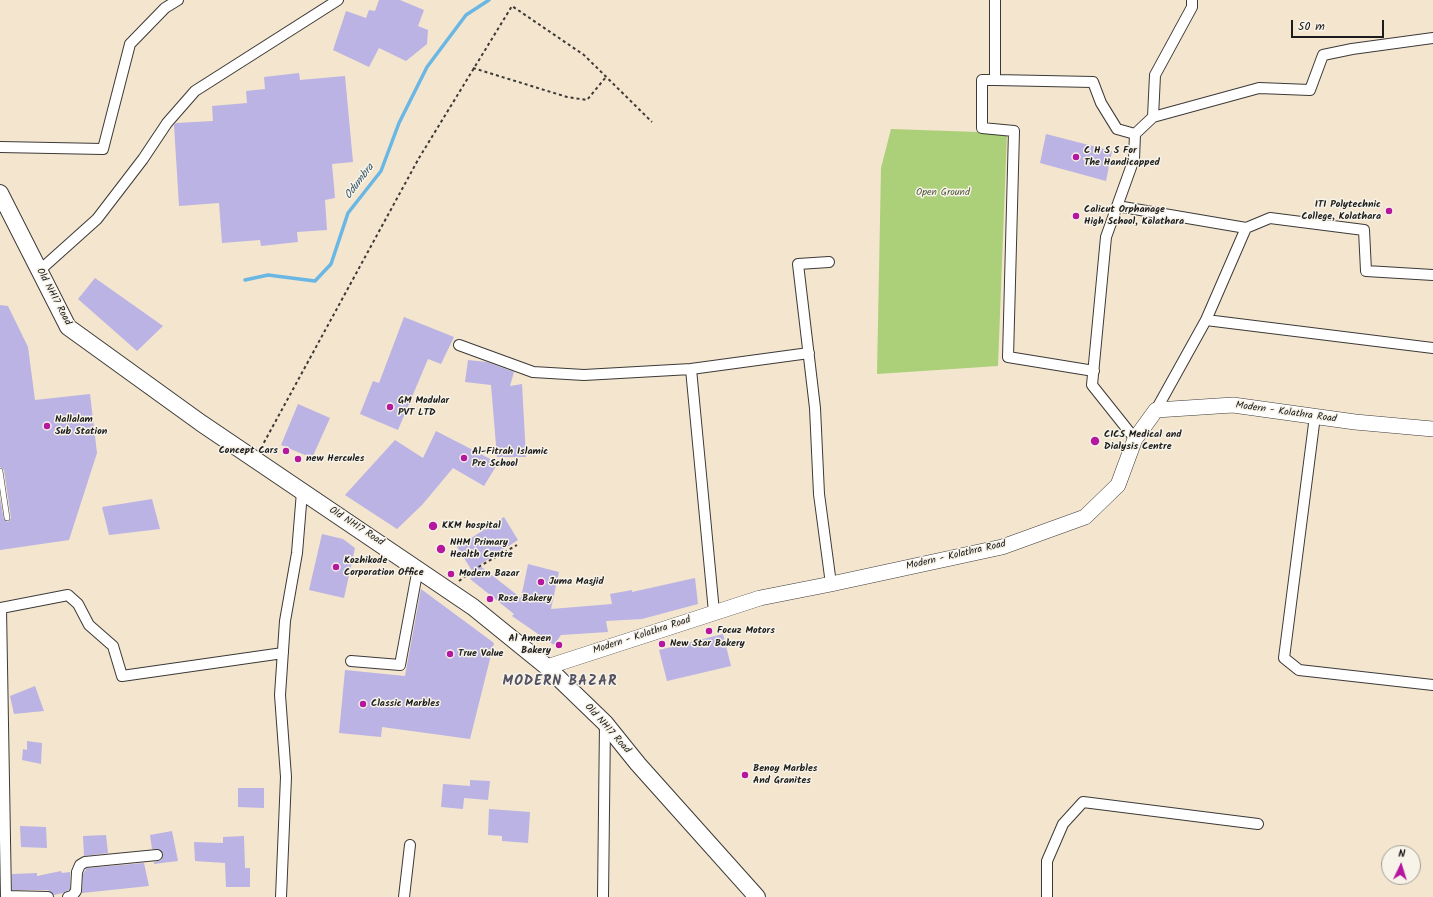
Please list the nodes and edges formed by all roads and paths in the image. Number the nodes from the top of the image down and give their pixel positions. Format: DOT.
graph roads {
  1 [pos="178,0"];
  2 [pos="338,0"];
  3 [pos="995,0"];
  4 [pos="1192,0"];
  5 [pos="1433,38"];
  6 [pos="473,68"];
  7 [pos="606,78"];
  8 [pos="995,80"];
  9 [pos="1153,117"];
  10 [pos="652,122"];
  11 [pos="1135,134"];
  12 [pos="0,147"];
  13 [pos="0,193"];
  14 [pos="1117,206"];
  15 [pos="1246,228"];
  16 [pos="830,262"];
  17 [pos="39,271"];
  18 [pos="1433,275"];
  19 [pos="1206,320"];
  20 [pos="459,345"];
  21 [pos="1433,348"];
  22 [pos="809,354"];
  23 [pos="691,369"];
  24 [pos="1094,371"];
  25 [pos="1156,410"];
  26 [pos="1315,416"];
  27 [pos="1433,429"];
  28 [pos="1135,439"];
  29 [pos="255,460"];
  30 [pos="0,471"];
  31 [pos="302,492"];
  32 [pos="7,518"];
  33 [pos="517,545"];
  34 [pos="418,568"];
  35 [pos="831,584"];
  36 [pos="448,589"];
  37 [pos="714,612"];
  38 [pos="283,653"];
  39 [pos="351,661"];
  40 [pos="547,667"];
  41 [pos="1433,685"];
  42 [pos="604,723"];
  43 [pos="1258,824"];
  44 [pos="410,845"];
  45 [pos="157,856"];
  46 [pos="6,896"];
  47 [pos="48,897"];
  48 [pos="68,897"];
  49 [pos="281,897"];
  50 [pos="404,897"];
  51 [pos="603,897"];
  52 [pos="757,897"];
  53 [pos="1047,897"];
  1 -- 12 [label="street"];
  2 -- 17 [label="street"];
  3 -- 8 [label="street"];
  4 -- 9 [label="street"];
  5 -- 9 [label="street"];
  6 -- 7 [label="path"];
  6 -- 7 [label="path"];
  6 -- 29 [label="path"];
  7 -- 10 [label="path"];
  8 -- 11 [label="street"];
  8 -- 24 [label="street"];
  9 -- 11 [label="street"];
  11 -- 14 [label="street"];
  13 -- 17 [label="main road, Old NH17 Road"];
  14 -- 15 [label="street"];
  14 -- 24 [label="street"];
  15 -- 18 [label="street"];
  15 -- 19 [label="street"];
  16 -- 22 [label="street"];
  17 -- 29 [label="main road, Old NH17 Road"];
  19 -- 21 [label="street"];
  19 -- 25 [label="street"];
  20 -- 23 [label="street"];
  22 -- 23 [label="street"];
  22 -- 35 [label="street"];
  23 -- 37 [label="street"];
  24 -- 28 [label="street"];
  25 -- 26 [label="main road, Modern - Kolathra Road"];
  25 -- 28 [label="main road, Modern - Kolathra Road"];
  26 -- 27 [label="main road, Modern - Kolathra Road"];
  26 -- 41 [label="street"];
  28 -- 35 [label="main road, Modern - Kolathra Road"];
  29 -- 31 [label="main road, Old NH17 Road"];
  30 -- 32 [label="lane"];
  31 -- 34 [label="main road, Old NH17 Road"];
  31 -- 38 [label="street"];
  33 -- 36 [label="path"];
  34 -- 36 [label="main road, Old NH17 Road"];
  34 -- 39 [label="street"];
  35 -- 37 [label="main road, Modern - Kolathra Road"];
  36 -- 40 [label="main road, Old NH17 Road"];
  37 -- 40 [label="main road, Modern - Kolathra Road"];
  38 -- 46 [label="street"];
  38 -- 49 [label="street"];
  40 -- 42 [label="main road, Old NH17 Road"];
  42 -- 51 [label="street"];
  42 -- 52 [label="main road, Old NH17 Road"];
  43 -- 53 [label="street"];
  44 -- 50 [label="street"];
  45 -- 48 [label="street"];
  46 -- 47 [label="street"];
}
